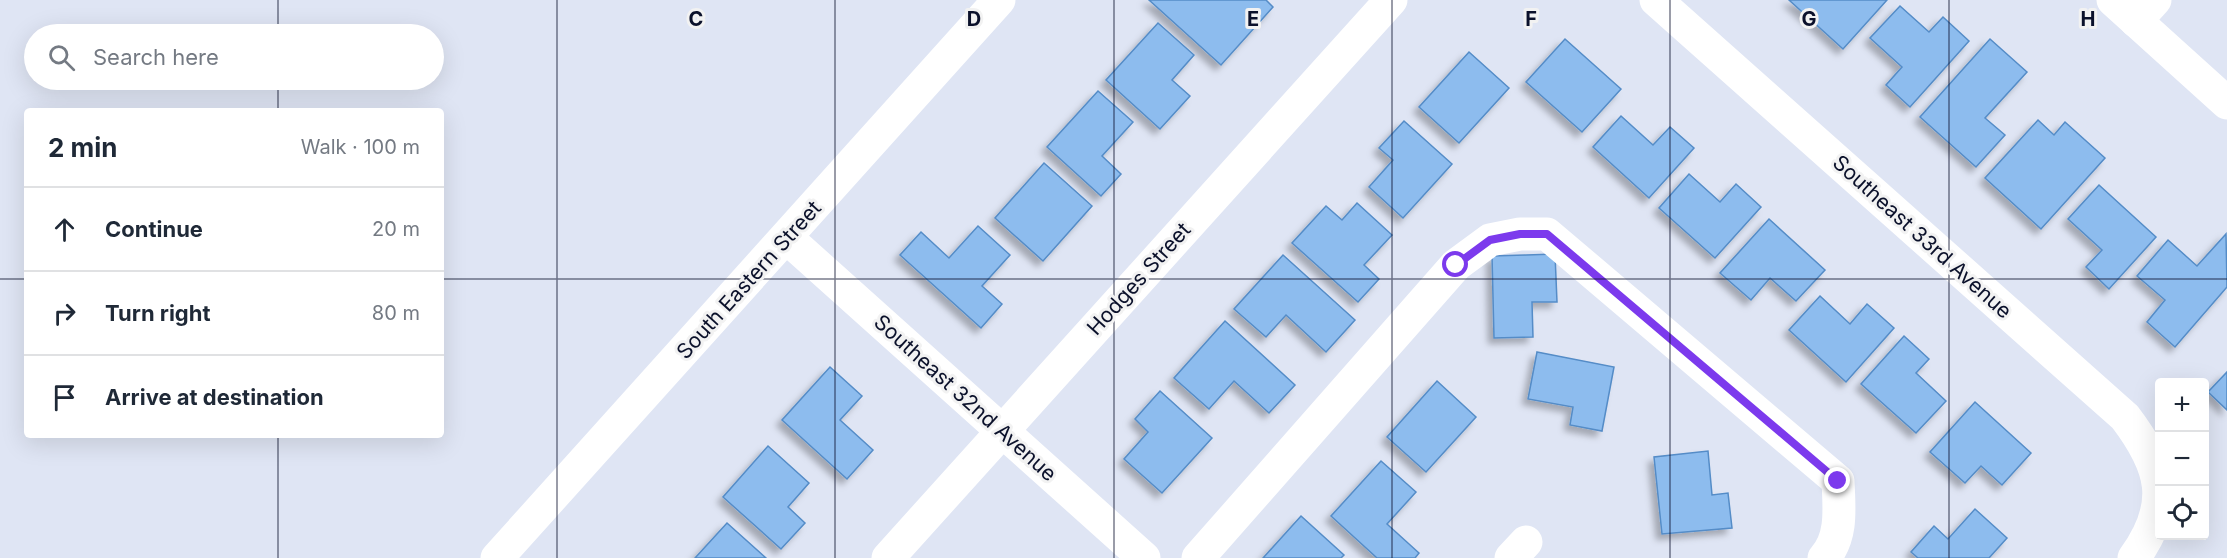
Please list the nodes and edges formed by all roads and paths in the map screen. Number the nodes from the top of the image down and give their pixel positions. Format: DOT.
graph roads {
  1 [pos="999,0"];
  2 [pos="1390,0"];
  3 [pos="1656,0"];
  4 [pos="2135,7"];
  5 [pos="2227,103"];
  6 [pos="787,238"];
  7 [pos="1002,431"];
  8 [pos="2158,486"];
  9 [pos="2155,521"];
  10 [pos="497,558"];
  11 [pos="888,558"];
  12 [pos="1144,558"];
  13 [pos="1198,558"];
  14 [pos="1824,558"];
  15 [pos="2134,558"];
  1 -- 6 [label="street, South Eastern Street"];
  2 -- 7 [label="street, Hodges Street"];
  3 -- 8 [label="street, Southeast 33rd Avenue"];
  4 -- 5 [label="street"];
  6 -- 7 [label="street, Southeast 32nd Avenue"];
  6 -- 10 [label="street, South Eastern Street"];
  7 -- 11 [label="street, Hodges Street"];
  7 -- 12 [label="street, Southeast 32nd Avenue"];
  9 -- 15 [label="street"];
  13 -- 14 [label="street"];
}
